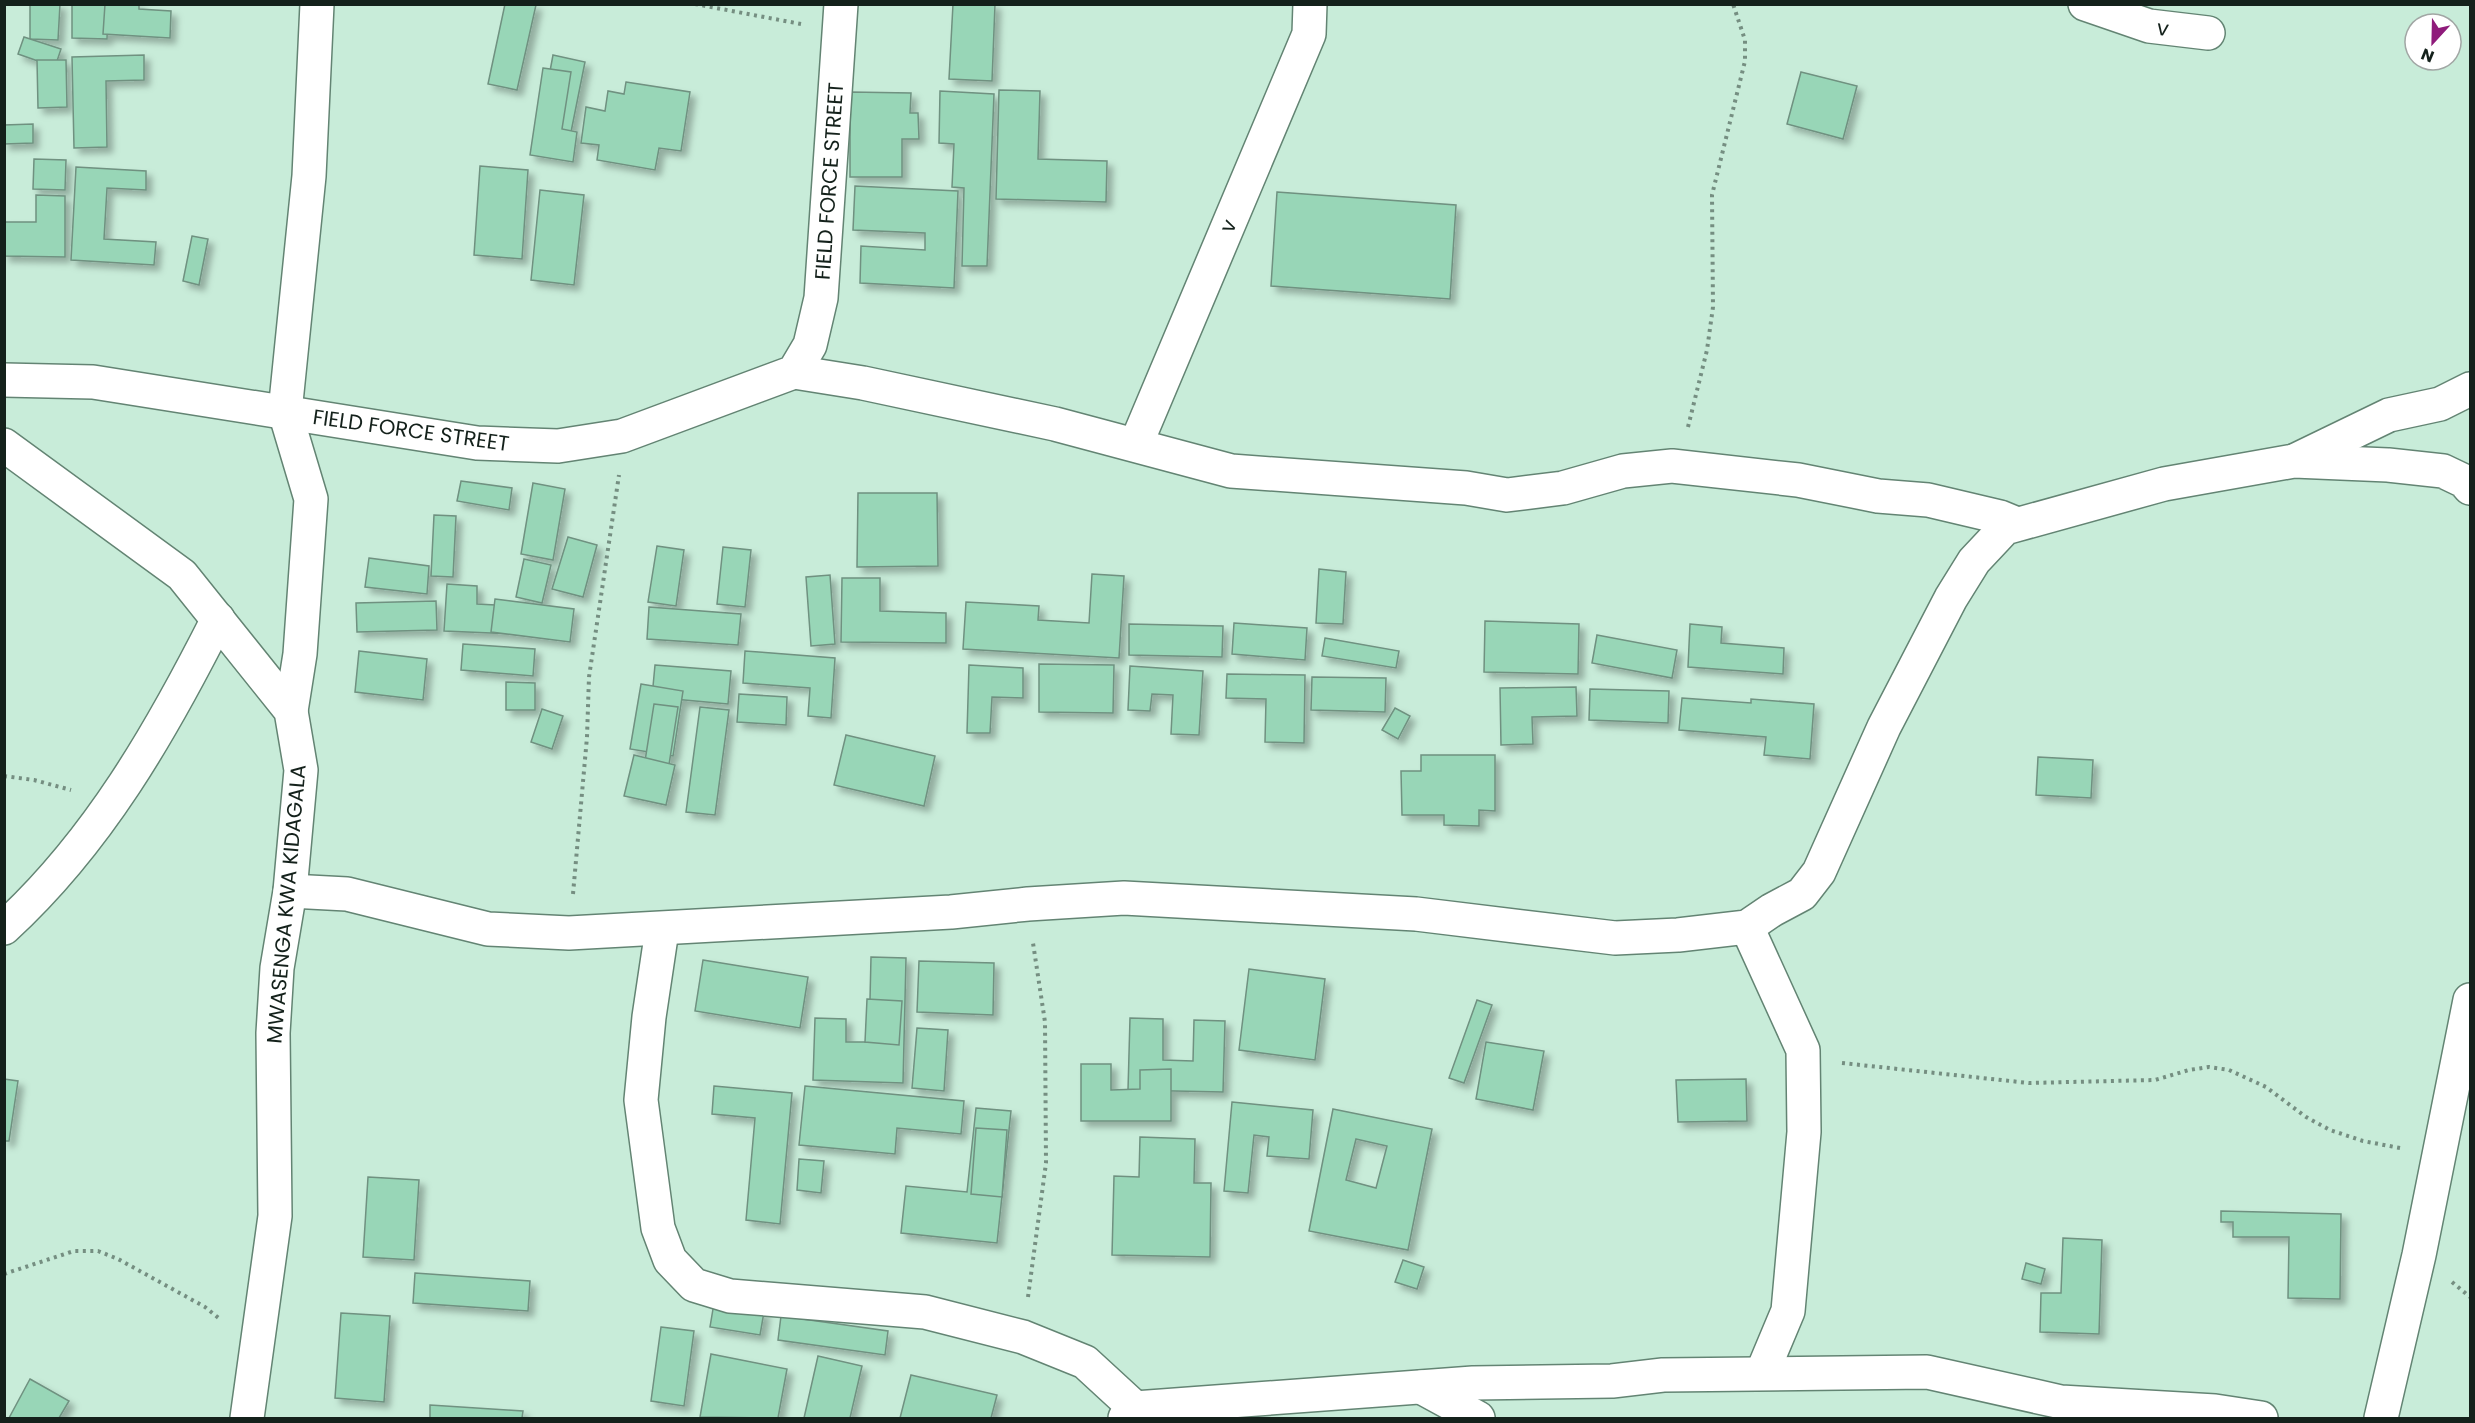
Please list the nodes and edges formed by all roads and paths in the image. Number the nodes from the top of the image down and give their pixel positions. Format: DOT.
graph roads {
  1 [pos="317,4"];
  2 [pos="695,4"];
  3 [pos="1310,4"];
  4 [pos="1733,4"];
  5 [pos="2085,4"];
  6 [pos="840,18"];
  7 [pos="2208,33"];
  8 [pos="794,372"];
  9 [pos="4,380"];
  10 [pos="2470,389"];
  11 [pos="285,412"];
  12 [pos="622,436"];
  13 [pos="1136,444"];
  14 [pos="4,445"];
  15 [pos="2294,461"];
  16 [pos="1672,466"];
  17 [pos="2470,488"];
  18 [pos="2017,524"];
  19 [pos="218,620"];
  20 [pos="291,711"];
  21 [pos="4,776"];
  22 [pos="112,802"];
  23 [pos="290,891"];
  24 [pos="1028,904"];
  25 [pos="1747,927"];
  26 [pos="4,928"];
  27 [pos="662,930"];
  28 [pos="569,933"];
  29 [pos="2470,1000"];
  30 [pos="1803,1050"];
  31 [pos="2439,1156"];
  32 [pos="4,1274"];
  33 [pos="1023,1337"];
  34 [pos="255,1366"];
  35 [pos="1762,1373"];
  36 [pos="1420,1388"];
  37 [pos="1130,1413"];
  38 [pos="247,1419"];
  39 [pos="1478,1419"];
  40 [pos="2261,1419"];
  41 [pos="2381,1419"];
  1 -- 11 [label="street"];
  2 -- 6 [label="path"];
  3 -- 13 [label="street, v"];
  4 -- 16 [label="path"];
  5 -- 7 [label="street, v"];
  6 -- 8 [label="street, FIELD FORCE STREET"];
  8 -- 12 [label="street, FIELD FORCE STREET"];
  8 -- 13 [label="street"];
  9 -- 11 [label="street, FIELD FORCE STREET"];
  10 -- 15 [label="street"];
  11 -- 12 [label="street, FIELD FORCE STREET"];
  11 -- 20 [label="street"];
  12 -- 28 [label="path"];
  13 -- 16 [label="street"];
  14 -- 19 [label="street, MWASENGA KWA KIDAGALA"];
  15 -- 17 [label="street"];
  15 -- 18 [label="street"];
  16 -- 18 [label="street"];
  18 -- 25 [label="street"];
  19 -- 20 [label="street, MWASENGA KWA KIDAGALA"];
  19 -- 22 [label="street"];
  20 -- 23 [label="street, MWASENGA KWA KIDAGALA"];
  21 -- 22 [label="path"];
  22 -- 26 [label="street"];
  23 -- 28 [label="street"];
  23 -- 34 [label="street, MWASENGA KWA KIDAGALA"];
  24 -- 25 [label="street"];
  24 -- 27 [label="street"];
  24 -- 33 [label="path"];
  25 -- 30 [label="street"];
  27 -- 28 [label="street"];
  27 -- 33 [label="street"];
  29 -- 31 [label="street"];
  30 -- 31 [label="path"];
  30 -- 35 [label="street"];
  31 -- 41 [label="street"];
  32 -- 34 [label="path"];
  33 -- 37 [label="street"];
  34 -- 38 [label="street, MWASENGA KWA KIDAGALA"];
  35 -- 36 [label="street"];
  35 -- 40 [label="street"];
  36 -- 37 [label="street"];
  36 -- 39 [label="street"];
}
